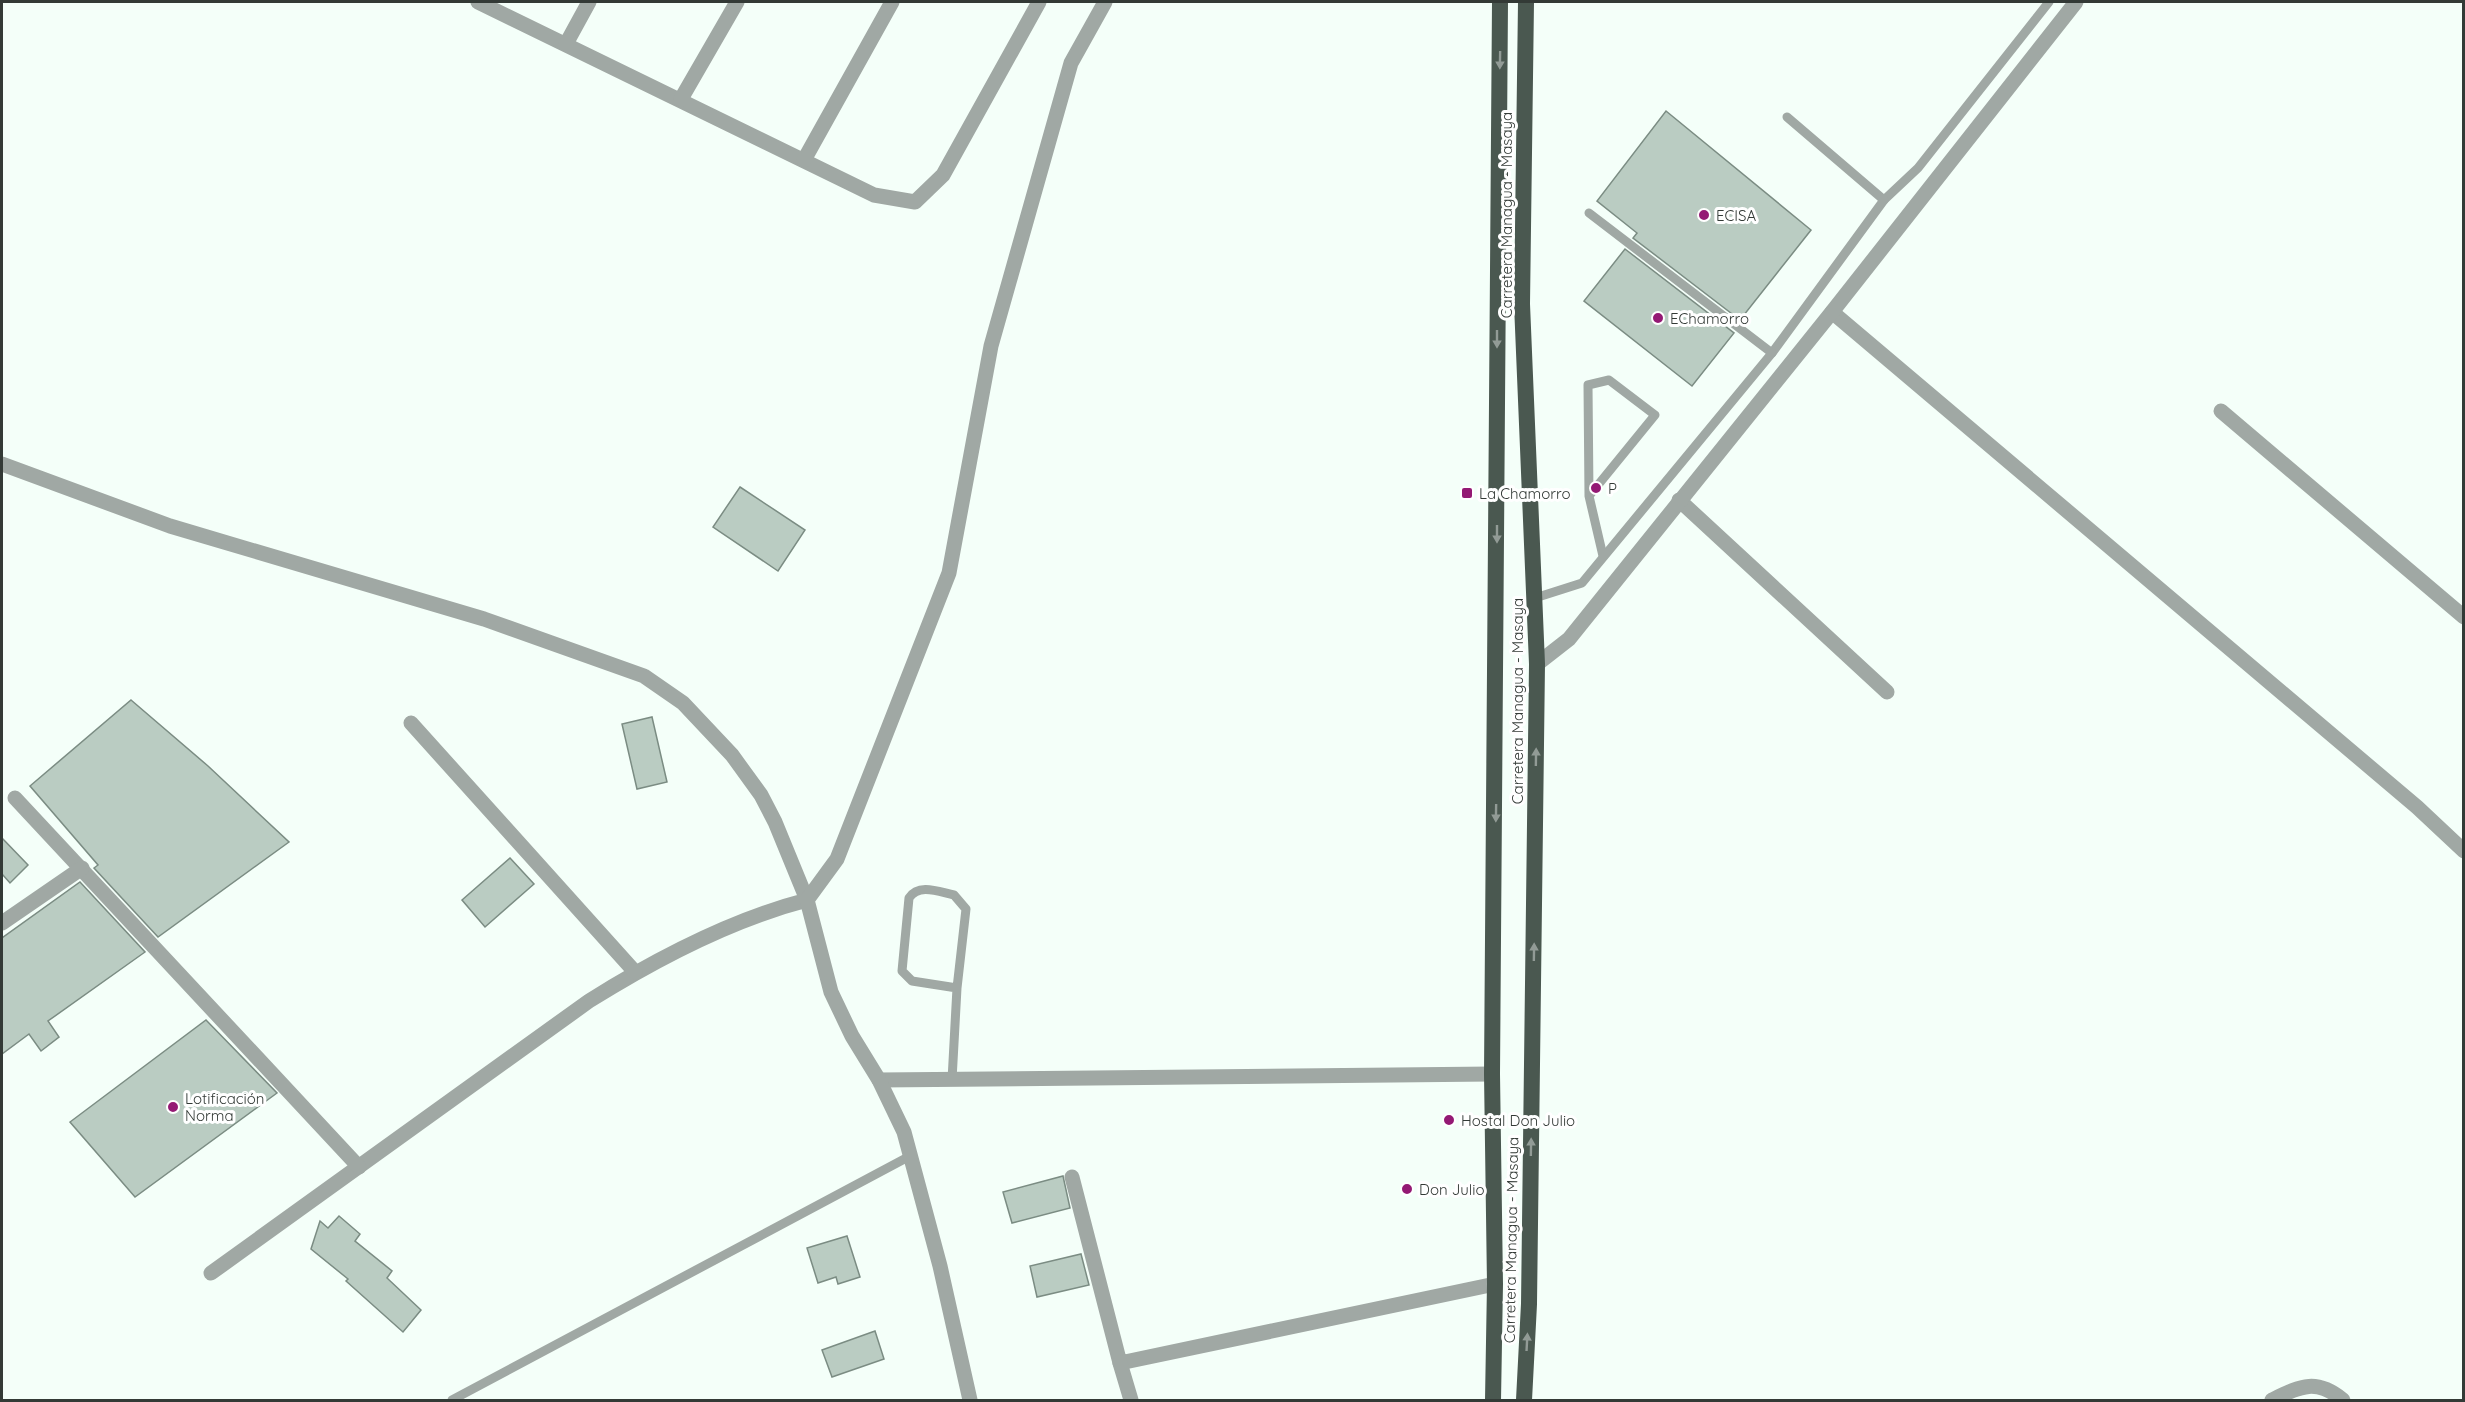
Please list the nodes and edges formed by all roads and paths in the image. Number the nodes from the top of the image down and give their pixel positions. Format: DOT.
graph roads {
  1 [pos="478,2"];
  2 [pos="589,2"];
  3 [pos="737,2"];
  4 [pos="892,2"];
  5 [pos="1039,2"];
  6 [pos="1105,2"];
  7 [pos="1500,2"];
  8 [pos="1526,2"];
  9 [pos="2049,2"];
  10 [pos="2076,2"];
  11 [pos="566,44"];
  12 [pos="681,99"];
  13 [pos="1787,117"];
  14 [pos="804,160"];
  15 [pos="1884,200"];
  16 [pos="1589,213"];
  17 [pos="1832,312"];
  18 [pos="1772,353"];
  19 [pos="2221,411"];
  20 [pos="2,464"];
  21 [pos="1589,496"];
  22 [pos="1679,500"];
  23 [pos="1603,556"];
  24 [pos="1535,598"];
  25 [pos="2463,617"];
  26 [pos="1537,664"];
  27 [pos="1887,692"];
  28 [pos="411,723"];
  29 [pos="15,798"];
  30 [pos="2463,851"];
  31 [pos="82,868"];
  32 [pos="807,900"];
  33 [pos="2,923"];
  34 [pos="635,972"];
  35 [pos="957,988"];
  36 [pos="1492,1074"];
  37 [pos="879,1080"];
  38 [pos="952,1080"];
  39 [pos="910,1156"];
  40 [pos="359,1167"];
  41 [pos="1072,1177"];
  42 [pos="211,1273"];
  43 [pos="1495,1284"];
  44 [pos="1120,1364"];
  45 [pos="452,1401"];
  46 [pos="970,1401"];
  47 [pos="1131,1401"];
  48 [pos="1493,1401"];
  49 [pos="1524,1401"];
  50 [pos="2272,1401"];
  51 [pos="2343,1401"];
  1 -- 11 [label="street"];
  2 -- 11 [label="street"];
  3 -- 12 [label="street"];
  4 -- 14 [label="street"];
  5 -- 14 [label="street"];
  6 -- 32 [label="street"];
  7 -- 36 [label="highway, Carretera Managua - Masaya, one-way"];
  8 -- 24 [label="highway, Carretera Managua - Masaya"];
  9 -- 15 [label="lane"];
  10 -- 17 [label="street"];
  11 -- 12 [label="street"];
  12 -- 14 [label="street"];
  13 -- 15 [label="lane"];
  15 -- 18 [label="lane"];
  16 -- 18 [label="lane"];
  17 -- 22 [label="street"];
  17 -- 30 [label="street"];
  18 -- 23 [label="lane"];
  19 -- 25 [label="street"];
  20 -- 32 [label="street"];
  21 -- 21 [label="lane"];
  21 -- 23 [label="lane"];
  22 -- 26 [label="street"];
  22 -- 27 [label="street"];
  23 -- 24 [label="lane"];
  24 -- 26 [label="highway, Carretera Managua - Masaya"];
  49 -- 26 [label="highway, Carretera Managua - Masaya, one-way"];
  28 -- 34 [label="street"];
  29 -- 31 [label="street"];
  31 -- 33 [label="street"];
  31 -- 40 [label="street"];
  32 -- 34 [label="street"];
  32 -- 37 [label="street"];
  34 -- 40 [label="street"];
  35 -- 35 [label="lane"];
  35 -- 38 [label="lane"];
  36 -- 38 [label="street"];
  36 -- 43 [label="highway, Carretera Managua - Masaya"];
  37 -- 38 [label="street"];
  37 -- 39 [label="street"];
  39 -- 45 [label="lane"];
  39 -- 46 [label="street"];
  40 -- 42 [label="street"];
  41 -- 44 [label="street"];
  43 -- 44 [label="street"];
  43 -- 48 [label="highway, Carretera Managua - Masaya"];
  44 -- 47 [label="street"];
  50 -- 51 [label="street"];
}
